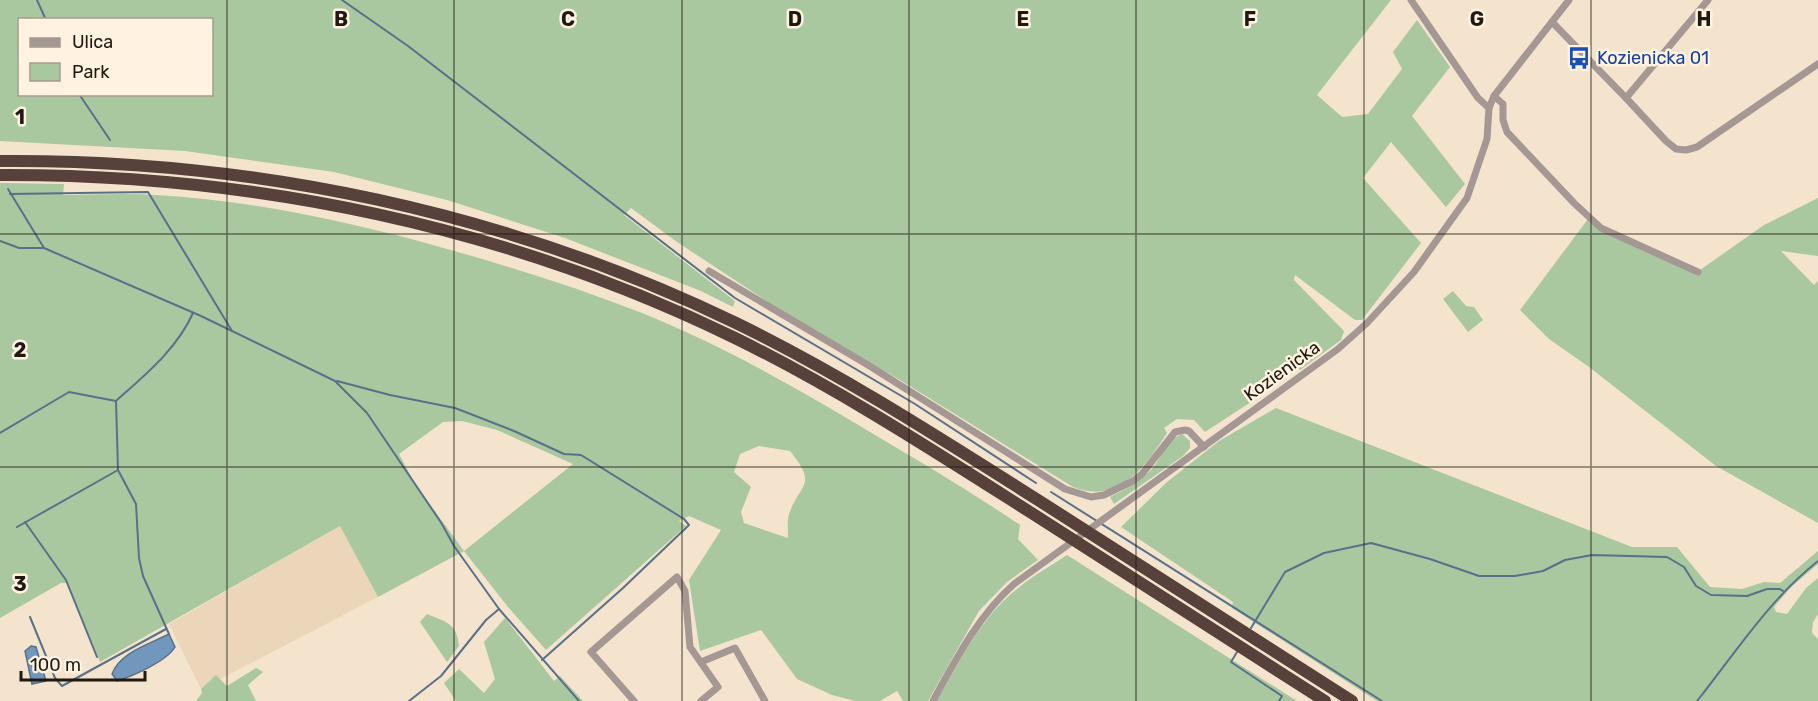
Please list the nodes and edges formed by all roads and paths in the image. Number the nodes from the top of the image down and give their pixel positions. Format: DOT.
graph roads {
  1 [pos="1411,0"];
  2 [pos="1569,0"];
  3 [pos="1708,0"];
  4 [pos="1552,22"];
  5 [pos="1818,64"];
  6 [pos="1494,96"];
  7 [pos="1626,98"];
  8 [pos="1489,108"];
  9 [pos="0,161"];
  10 [pos="0,175"];
  11 [pos="709,272"];
  12 [pos="1698,272"];
  13 [pos="1204,447"];
  14 [pos="701,662"];
  15 [pos="634,701"];
  16 [pos="701,701"];
  17 [pos="765,701"];
  18 [pos="933,701"];
  19 [pos="1325,701"];
  20 [pos="1352,701"];
  1 -- 8 [label="street"];
  2 -- 4 [label="street, Kozienicka"];
  3 -- 7 [label="street"];
  4 -- 6 [label="street, Kozienicka"];
  4 -- 7 [label="street"];
  5 -- 7 [label="street"];
  6 -- 8 [label="street, Kozienicka"];
  6 -- 12 [label="street"];
  8 -- 13 [label="street, Kozienicka"];
  9 -- 20 [label="highway"];
  10 -- 19 [label="highway"];
  11 -- 13 [label="street"];
  13 -- 18 [label="street, Kozienicka"];
  14 -- 15 [label="street"];
  14 -- 16 [label="street"];
  14 -- 17 [label="street"];
}
